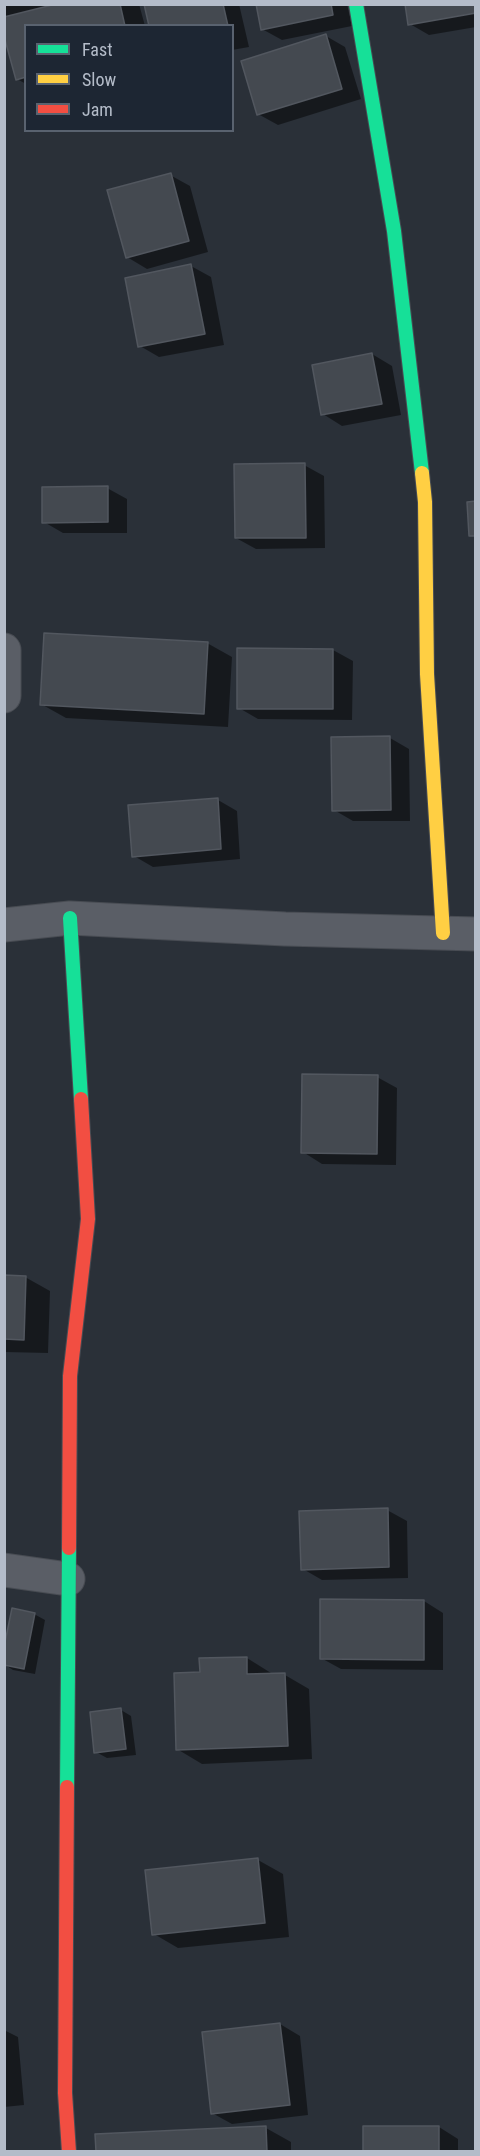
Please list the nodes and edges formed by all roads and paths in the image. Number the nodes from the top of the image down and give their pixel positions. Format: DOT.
graph roads {
  1 [pos="356,4"];
  2 [pos="4,650"];
  3 [pos="4,696"];
  4 [pos="70,918"];
  5 [pos="4,925"];
  6 [pos="443,933"];
  7 [pos="476,934"];
  8 [pos="4,1570"];
  9 [pos="68,1579"];
  10 [pos="69,2151"];
  1 -- 6 [label="street"];
  2 -- 3 [label="street"];
  4 -- 5 [label="street"];
  4 -- 6 [label="street"];
  4 -- 9 [label="street"];
  6 -- 7 [label="street"];
  8 -- 9 [label="street"];
  9 -- 10 [label="street"];
}
